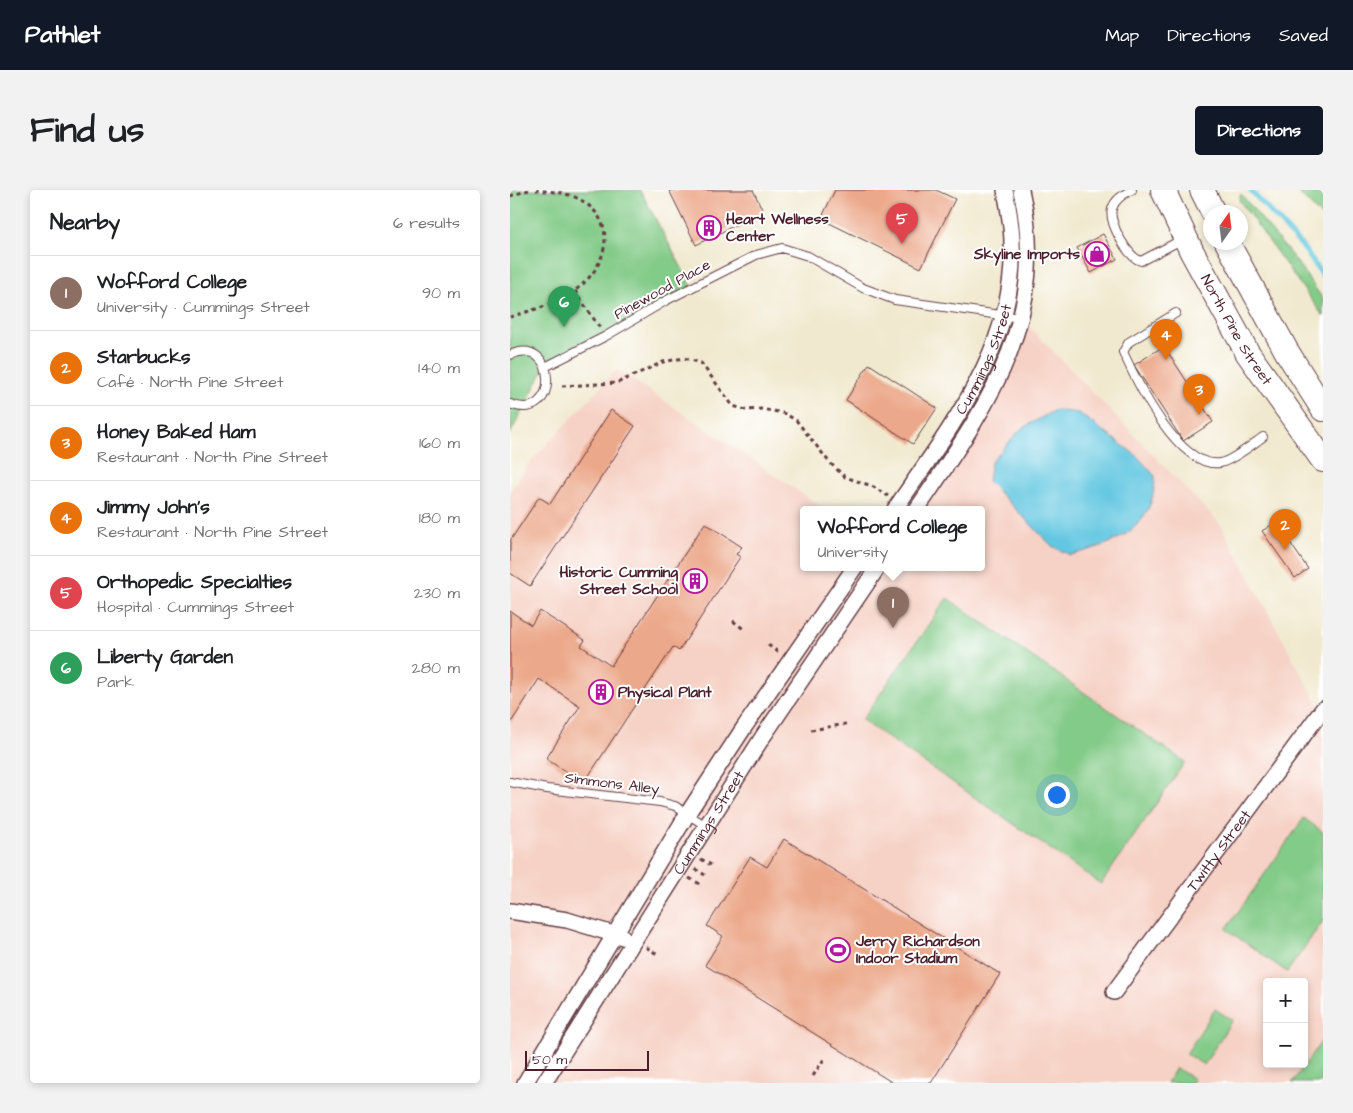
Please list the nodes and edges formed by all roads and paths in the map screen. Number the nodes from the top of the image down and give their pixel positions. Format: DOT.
graph roads {
  1 [pos="530,190"];
  2 [pos="536,190"];
  3 [pos="1004,190"];
  4 [pos="1021,190"];
  5 [pos="1132,190"];
  6 [pos="1163,190"];
  7 [pos="1202,190"];
  8 [pos="566,192"];
  9 [pos="510,196"];
  10 [pos="1209,205"];
  11 [pos="1185,238"];
  12 [pos="1231,250"];
  13 [pos="575,291"];
  14 [pos="1176,314"];
  15 [pos="1004,316"];
  16 [pos="510,317"];
  17 [pos="1021,318"];
  18 [pos="606,336"];
  19 [pos="510,355"];
  20 [pos="545,366"];
  21 [pos="562,386"];
  22 [pos="510,404"];
  23 [pos="1323,409"];
  24 [pos="1263,437"];
  25 [pos="1323,460"];
  26 [pos="891,503"];
  27 [pos="919,506"];
  28 [pos="852,571"];
  29 [pos="875,571"];
  30 [pos="733,621"];
  31 [pos="745,630"];
  32 [pos="768,645"];
  33 [pos="780,653"];
  34 [pos="1323,708"];
  35 [pos="846,724"];
  36 [pos="811,730"];
  37 [pos="510,782"];
  38 [pos="688,813"];
  39 [pos="706,826"];
  40 [pos="510,911"];
  41 [pos="616,933"];
  42 [pos="632,941"];
  43 [pos="1114,992"];
  44 [pos="824,1059"];
  45 [pos="813,1076"];
  46 [pos="525,1083"];
  47 [pos="544,1083"];
  1 -- 9 [label="path"];
  2 -- 8 [label="path"];
  3 -- 15 [label="street, Cummings Street"];
  4 -- 17 [label="street, Cummings Street"];
  5 -- 11 [label="lane"];
  6 -- 11 [label="highway, North Pine Street"];
  7 -- 10 [label="highway"];
  8 -- 13 [label="path"];
  11 -- 25 [label="highway, North Pine Street"];
  12 -- 23 [label="highway, North Pine Street"];
  13 -- 16 [label="path"];
  13 -- 18 [label="path"];
  14 -- 24 [label="lane"];
  15 -- 17 [label="lane, Pinewood Place"];
  15 -- 18 [label="lane, Pinewood Place"];
  15 -- 26 [label="street, Cummings Street"];
  17 -- 27 [label="street, Cummings Street"];
  18 -- 20 [label="lane, Pinewood Place"];
  19 -- 20 [label="lane"];
  20 -- 22 [label="lane"];
  21 -- 26 [label="path"];
  28 -- 38 [label="street, Cummings Street"];
  29 -- 39 [label="street, Cummings Street"];
  30 -- 31 [label="path"];
  32 -- 33 [label="path"];
  34 -- 43 [label="street, Twitty Street"];
  35 -- 36 [label="path"];
  37 -- 38 [label="lane, Simmons Alley"];
  38 -- 39 [label="lane, Simmons Alley"];
  38 -- 41 [label="street, Cummings Street"];
  39 -- 42 [label="street, Cummings Street"];
  40 -- 41 [label="street"];
  41 -- 42 [label="street"];
  41 -- 46 [label="street, Cummings Street"];
  42 -- 47 [label="street, Cummings Street"];
  44 -- 45 [label="path"];
}
